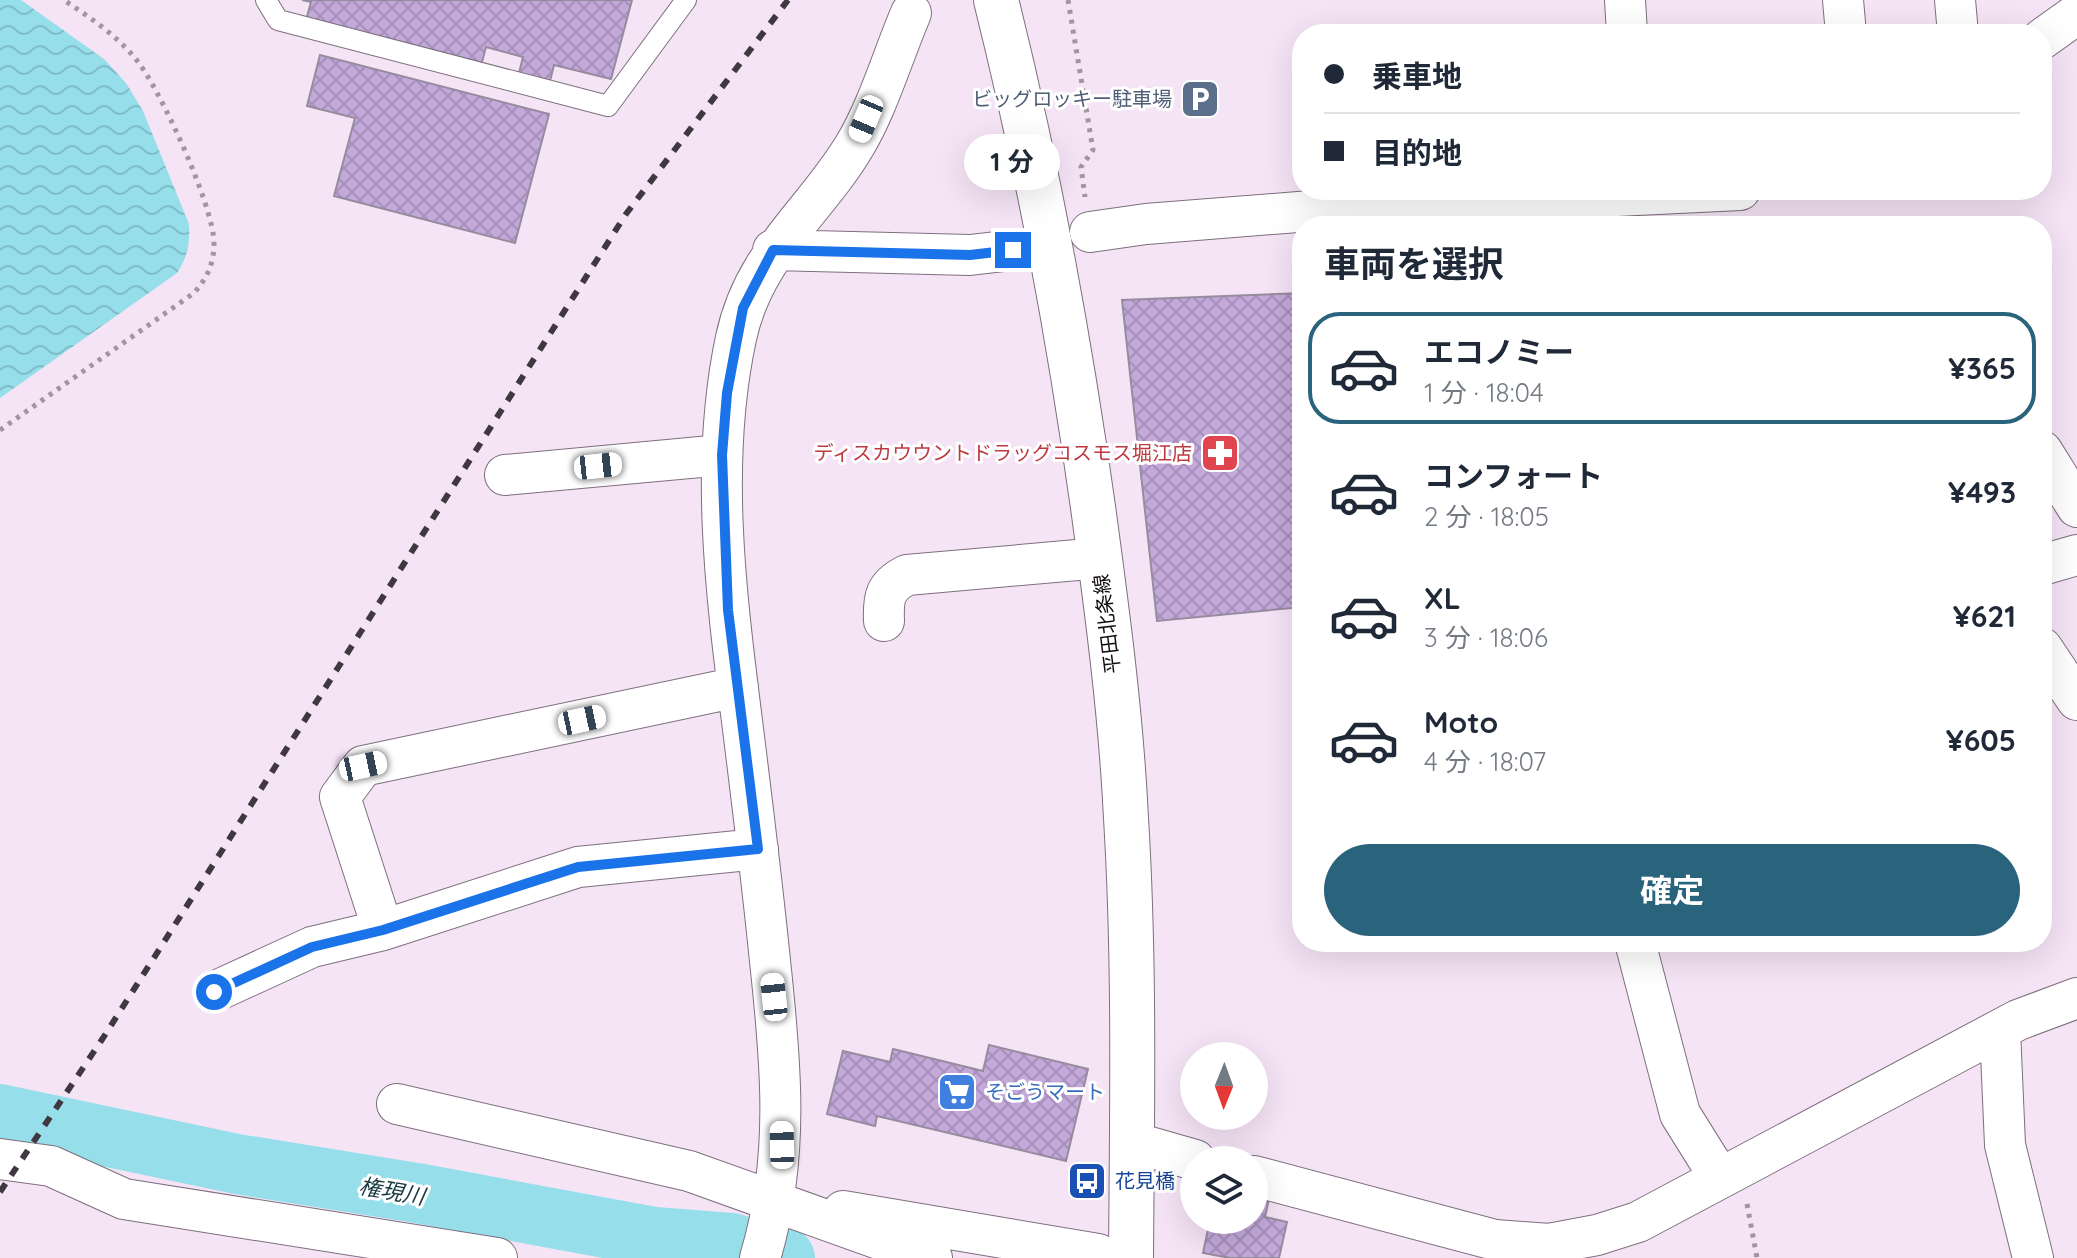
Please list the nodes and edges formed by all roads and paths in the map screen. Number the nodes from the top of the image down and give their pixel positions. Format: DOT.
graph roads {
  1 [pos="64,0"];
  2 [pos="266,0"];
  3 [pos="686,0"];
  4 [pos="996,0"];
  5 [pos="1068,0"];
  6 [pos="1625,0"];
  7 [pos="1843,0"];
  8 [pos="1955,0"];
  9 [pos="911,13"];
  10 [pos="2077,14"];
  11 [pos="1626,24"];
  12 [pos="1845,24"];
  13 [pos="1957,24"];
  14 [pos="2052,32"];
  15 [pos="1505,200"];
  16 [pos="1696,200"];
  17 [pos="1723,203"];
  18 [pos="1088,218"];
  19 [pos="773,250"];
  20 [pos="1013,250"];
  21 [pos="0,430"];
  22 [pos="722,455"];
  23 [pos="2052,467"];
  24 [pos="505,475"];
  25 [pos="2077,507"];
  26 [pos="2077,555"];
  27 [pos="1100,558"];
  28 [pos="2052,562"];
  29 [pos="884,621"];
  30 [pos="2052,663"];
  31 [pos="738,687"];
  32 [pos="2077,700"];
  33 [pos="758,849"];
  34 [pos="383,930"];
  35 [pos="1638,952"];
  36 [pos="214,992"];
  37 [pos="2077,998"];
  38 [pos="2000,1030"];
  39 [pos="397,1104"];
  40 [pos="1132,1142"];
  41 [pos="1180,1156"];
  42 [pos="0,1159"];
  43 [pos="1730,1173"];
  44 [pos="1268,1180"];
  45 [pos="768,1230"];
  46 [pos="1549,1244"];
  47 [pos="1115,1256"];
  48 [pos="497,1258"];
  49 [pos="932,1258"];
  50 [pos="1492,1258"];
  51 [pos="1757,1258"];
  52 [pos="2033,1258"];
  1 -- 21 [label="path"];
  2 -- 3 [label="lane"];
  4 -- 27 [label="main road, 平田北条線"];
  5 -- 18 [label="path"];
  6 -- 11 [label="street"];
  7 -- 12 [label="street"];
  8 -- 13 [label="street"];
  9 -- 19 [label="street"];
  10 -- 14 [label="street"];
  15 -- 18 [label="street"];
  16 -- 17 [label="street"];
  19 -- 20 [label="street"];
  19 -- 22 [label="street"];
  22 -- 24 [label="street"];
  22 -- 31 [label="street"];
  23 -- 25 [label="street"];
  26 -- 28 [label="street"];
  27 -- 29 [label="street"];
  27 -- 40 [label="main road, 平田北条線"];
  30 -- 32 [label="street"];
  31 -- 33 [label="street"];
  31 -- 34 [label="street"];
  33 -- 34 [label="street"];
  33 -- 45 [label="street"];
  34 -- 36 [label="street"];
  35 -- 43 [label="street"];
  37 -- 38 [label="street"];
  38 -- 43 [label="street"];
  38 -- 52 [label="street"];
  39 -- 45 [label="street"];
  40 -- 41 [label="street"];
  40 -- 47 [label="main road, 平田北条線"];
  42 -- 48 [label="street"];
  43 -- 46 [label="street"];
  43 -- 51 [label="path"];
  44 -- 46 [label="street"];
  45 -- 47 [label="street"];
  45 -- 49 [label="street"];
  46 -- 50 [label="street"];
}
